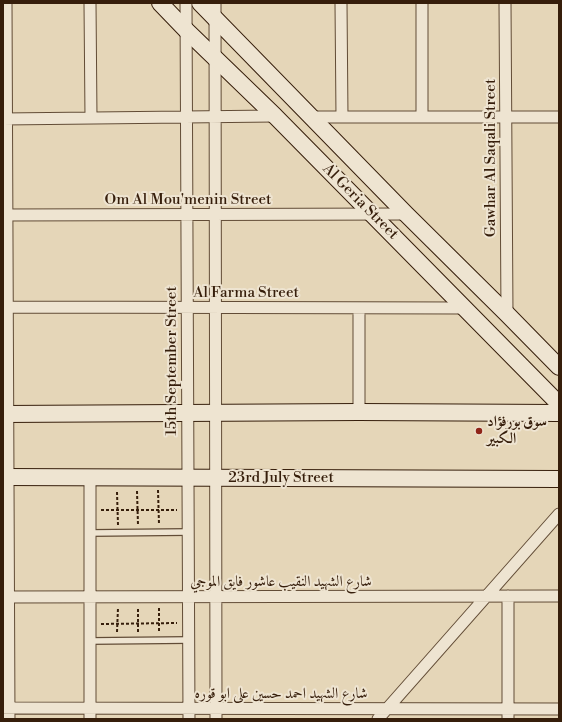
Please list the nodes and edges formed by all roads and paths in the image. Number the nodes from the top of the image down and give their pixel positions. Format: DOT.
graph roads {
  1 [pos="6,3"];
  2 [pos="90,3"];
  3 [pos="160,3"];
  4 [pos="186,3"];
  5 [pos="200,3"];
  6 [pos="341,3"];
  7 [pos="422,3"];
  8 [pos="505,3"];
  9 [pos="215,11"];
  10 [pos="186,30"];
  11 [pos="215,57"];
  12 [pos="275,116"];
  13 [pos="187,117"];
  14 [pos="215,117"];
  15 [pos="312,117"];
  16 [pos="342,117"];
  17 [pos="422,117"];
  18 [pos="505,117"];
  19 [pos="559,117"];
  20 [pos="91,118"];
  21 [pos="5,119"];
  22 [pos="372,214"];
  23 [pos="406,214"];
  24 [pos="5,215"];
  25 [pos="187,215"];
  26 [pos="215,215"];
  27 [pos="5,307"];
  28 [pos="187,308"];
  29 [pos="215,308"];
  30 [pos="359,308"];
  31 [pos="464,308"];
  32 [pos="507,314"];
  33 [pos="559,368"];
  34 [pos="559,404"];
  35 [pos="359,412"];
  36 [pos="559,412"];
  37 [pos="188,413"];
  38 [pos="216,413"];
  39 [pos="5,414"];
  40 [pos="6,476"];
  41 [pos="90,477"];
  42 [pos="117,477"];
  43 [pos="137,477"];
  44 [pos="158,477"];
  45 [pos="188,477"];
  46 [pos="216,478"];
  47 [pos="559,479"];
  48 [pos="90,510"];
  49 [pos="118,510"];
  50 [pos="138,510"];
  51 [pos="159,510"];
  52 [pos="188,510"];
  53 [pos="559,514"];
  54 [pos="118,532"];
  55 [pos="138,532"];
  56 [pos="159,532"];
  57 [pos="188,532"];
  58 [pos="90,533"];
  59 [pos="486,596"];
  60 [pos="508,596"];
  61 [pos="559,596"];
  62 [pos="6,597"];
  63 [pos="90,597"];
  64 [pos="118,597"];
  65 [pos="138,597"];
  66 [pos="159,597"];
  67 [pos="188,597"];
  68 [pos="216,597"];
  69 [pos="159,623"];
  70 [pos="188,623"];
  71 [pos="90,624"];
  72 [pos="117,624"];
  73 [pos="138,624"];
  74 [pos="159,640"];
  75 [pos="188,640"];
  76 [pos="90,641"];
  77 [pos="117,641"];
  78 [pos="138,641"];
  79 [pos="387,709"];
  80 [pos="559,709"];
  81 [pos="7,712"];
  82 [pos="90,714"];
  83 [pos="189,714"];
  84 [pos="216,714"];
  85 [pos="508,714"];
  86 [pos="378,719"];
  1 -- 21 [label="street"];
  2 -- 20 [label="street"];
  3 -- 10 [label="street, Al Geria Street"];
  4 -- 10 [label="street, 15th September Street"];
  5 -- 9 [label="street, Al Geria Street"];
  6 -- 16 [label="street"];
  7 -- 17 [label="street"];
  8 -- 18 [label="street, Gawhar Al Saqali Street"];
  9 -- 11 [label="street"];
  9 -- 15 [label="street, Al Geria Street"];
  10 -- 11 [label="street, Al Geria Street"];
  10 -- 13 [label="street, 15th September Street"];
  11 -- 12 [label="street, Al Geria Street"];
  11 -- 14 [label="street"];
  12 -- 14 [label="street"];
  12 -- 22 [label="street, Al Geria Street"];
  13 -- 14 [label="street"];
  13 -- 20 [label="street"];
  13 -- 25 [label="street, 15th September Street"];
  14 -- 26 [label="street"];
  15 -- 16 [label="street"];
  15 -- 23 [label="street, Al Geria Street"];
  16 -- 17 [label="street"];
  17 -- 18 [label="street"];
  18 -- 19 [label="street"];
  18 -- 32 [label="street, Gawhar Al Saqali Street"];
  20 -- 21 [label="street"];
  21 -- 24 [label="street"];
  22 -- 23 [label="street, Om Al Mou'menin Street"];
  22 -- 26 [label="street, Om Al Mou'menin Street"];
  22 -- 31 [label="street, Al Geria Street"];
  23 -- 32 [label="street, Al Geria Street"];
  24 -- 25 [label="street, Om Al Mou'menin Street"];
  24 -- 27 [label="street"];
  25 -- 26 [label="street, Om Al Mou'menin Street"];
  25 -- 28 [label="street, 15th September Street"];
  26 -- 29 [label="street"];
  27 -- 28 [label="street, Al Farma Street"];
  27 -- 39 [label="street"];
  28 -- 29 [label="street, Al Farma Street"];
  28 -- 37 [label="street, 15th September Street"];
  29 -- 30 [label="street, Al Farma Street"];
  29 -- 38 [label="street"];
  30 -- 31 [label="street, Al Farma Street"];
  30 -- 35 [label="street"];
  31 -- 34 [label="street, Al Geria Street"];
  32 -- 33 [label="street, Al Geria Street"];
  35 -- 36 [label="street"];
  35 -- 38 [label="street"];
  37 -- 38 [label="street"];
  37 -- 39 [label="street"];
  37 -- 45 [label="street, 15th September Street"];
  38 -- 46 [label="street"];
  39 -- 40 [label="street"];
  40 -- 41 [label="street, 23rd July Street"];
  40 -- 62 [label="street"];
  41 -- 42 [label="street, 23rd July Street"];
  41 -- 48 [label="street"];
  42 -- 43 [label="street, 23rd July Street"];
  42 -- 49 [label="path"];
  43 -- 44 [label="street, 23rd July Street"];
  43 -- 50 [label="path"];
  44 -- 45 [label="street, 23rd July Street"];
  44 -- 51 [label="path"];
  45 -- 46 [label="street, 23rd July Street"];
  45 -- 52 [label="street, 15th September Street"];
  46 -- 47 [label="street, 23rd July Street"];
  46 -- 68 [label="street"];
  48 -- 49 [label="path"];
  48 -- 58 [label="street"];
  49 -- 50 [label="path"];
  49 -- 54 [label="path"];
  50 -- 51 [label="path"];
  50 -- 55 [label="path"];
  51 -- 52 [label="path"];
  51 -- 56 [label="path"];
  52 -- 57 [label="street, 15th September Street"];
  53 -- 59 [label="street"];
  54 -- 55 [label="lane"];
  54 -- 58 [label="lane"];
  55 -- 56 [label="lane"];
  56 -- 57 [label="lane"];
  57 -- 67 [label="street, 15th September Street"];
  58 -- 63 [label="street"];
  59 -- 60 [label="street, شارع الشهيد النقيب عاشور فايق الموجي"];
  59 -- 68 [label="street, شارع الشهيد النقيب عاشور فايق الموجي"];
  59 -- 79 [label="street"];
  60 -- 61 [label="street, شارع الشهيد النقيب عاشور فايق الموجي"];
  60 -- 85 [label="street"];
  62 -- 63 [label="street, شارع الشهيد النقيب عاشور فايق الموجي"];
  62 -- 81 [label="street"];
  63 -- 64 [label="street, شارع الشهيد النقيب عاشور فايق الموجي"];
  63 -- 71 [label="street"];
  64 -- 65 [label="street, شارع الشهيد النقيب عاشور فايق الموجي"];
  64 -- 72 [label="path"];
  65 -- 66 [label="street, شارع الشهيد النقيب عاشور فايق الموجي"];
  65 -- 73 [label="path"];
  66 -- 67 [label="street, شارع الشهيد النقيب عاشور فايق الموجي"];
  66 -- 69 [label="path"];
  67 -- 68 [label="street, شارع الشهيد النقيب عاشور فايق الموجي"];
  67 -- 70 [label="street, 15th September Street"];
  68 -- 84 [label="street"];
  69 -- 70 [label="path"];
  69 -- 73 [label="path"];
  69 -- 74 [label="path"];
  70 -- 75 [label="street, 15th September Street"];
  71 -- 72 [label="path"];
  71 -- 76 [label="street"];
  72 -- 73 [label="path"];
  72 -- 77 [label="path"];
  73 -- 78 [label="path"];
  74 -- 75 [label="lane"];
  74 -- 78 [label="lane"];
  75 -- 83 [label="street, 15th September Street"];
  76 -- 77 [label="lane"];
  76 -- 82 [label="street"];
  77 -- 78 [label="lane"];
  79 -- 84 [label="street, شارع الشهيد احمد حسين على ابو قوره"];
  79 -- 85 [label="street, شارع الشهيد احمد حسين على ابو قوره"];
  79 -- 86 [label="street"];
  80 -- 85 [label="street, شارع الشهيد احمد حسين على ابو قوره"];
  81 -- 82 [label="street, شارع الشهيد احمد حسين على ابو قوره"];
  82 -- 83 [label="street, شارع الشهيد احمد حسين على ابو قوره"];
  83 -- 84 [label="street, شارع الشهيد احمد حسين على ابو قوره"];
}
